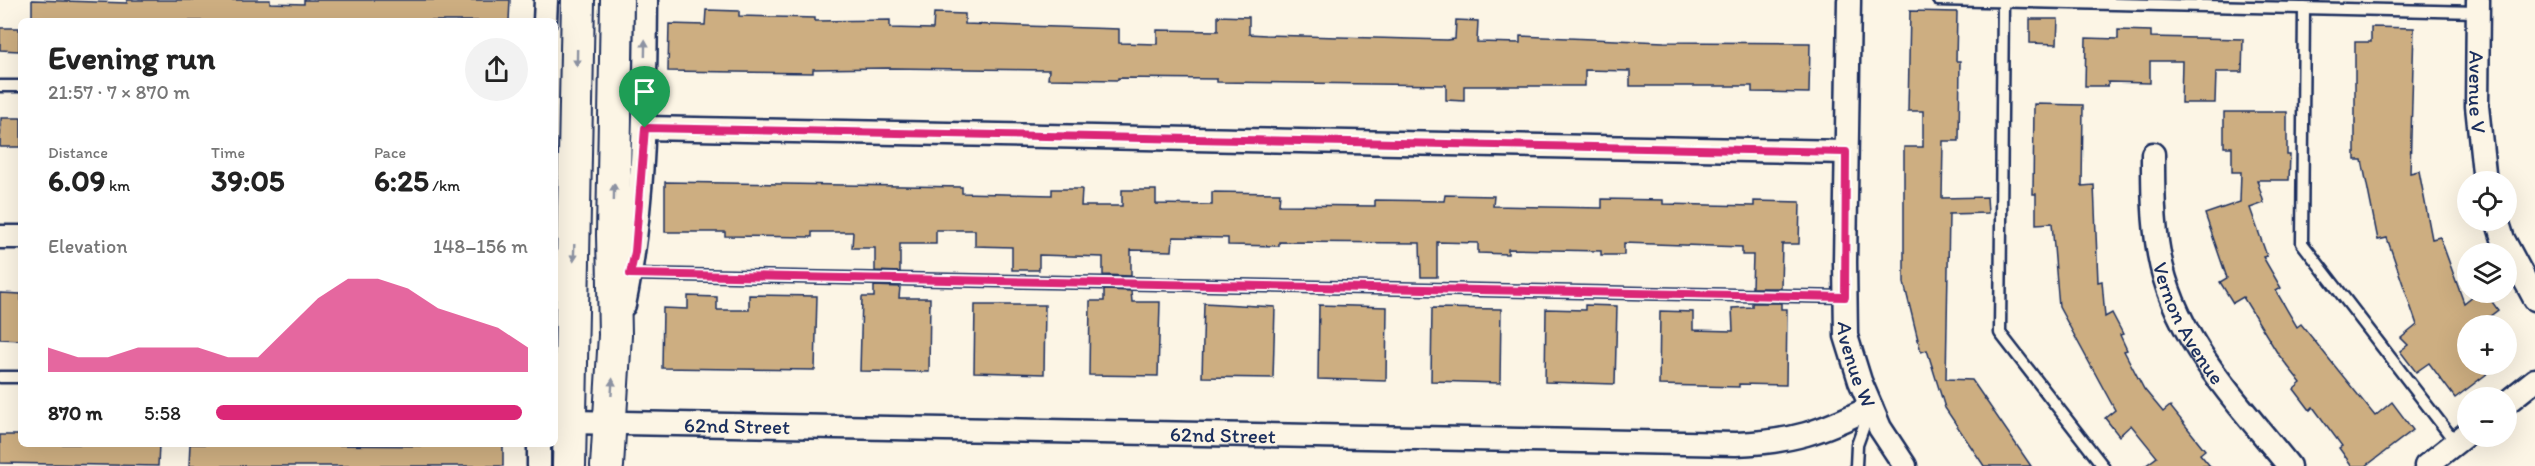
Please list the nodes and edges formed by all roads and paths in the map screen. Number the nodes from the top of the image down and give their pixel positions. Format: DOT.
graph roads {
  1 [pos="546,0"];
  2 [pos="578,0"];
  3 [pos="617,0"];
  4 [pos="646,0"];
  5 [pos="1849,0"];
  6 [pos="1938,0"];
  7 [pos="2003,2"];
  8 [pos="2478,6"];
  9 [pos="2304,8"];
  10 [pos="545,18"];
  11 [pos="0,86"];
  12 [pos="18,86"];
  13 [pos="645,128"];
  14 [pos="1846,152"];
  15 [pos="2153,154"];
  16 [pos="2484,171"];
  17 [pos="2500,231"];
  18 [pos="0,237"];
  19 [pos="18,237"];
  20 [pos="630,274"];
  21 [pos="1845,297"];
  22 [pos="2535,299"];
  23 [pos="615,335"];
  24 [pos="0,377"];
  25 [pos="18,377"];
  26 [pos="2535,380"];
  27 [pos="2517,394"];
  28 [pos="1871,407"];
  29 [pos="569,422"];
  30 [pos="609,422"];
  31 [pos="2457,432"];
  32 [pos="2457,442"];
  33 [pos="539,447"];
  34 [pos="539,466"];
  35 [pos="569,466"];
  36 [pos="607,466"];
  37 [pos="1856,466"];
  38 [pos="1905,466"];
  39 [pos="2103,466"];
  40 [pos="2289,466"];
  41 [pos="2426,466"];
  1 -- 10 [label="street"];
  2 -- 29 [label="main road, one-way"];
  23 -- 3 [label="main road, one-way"];
  13 -- 4 [label="street, one-way"];
  5 -- 14 [label="street, Avenue W"];
  6 -- 7 [label="lane"];
  7 -- 9 [label="lane"];
  7 -- 39 [label="lane"];
  8 -- 9 [label="lane"];
  8 -- 16 [label="street, Avenue V"];
  9 -- 31 [label="lane"];
  11 -- 12 [label="lane"];
  13 -- 14 [label="street"];
  13 -- 20 [label="street"];
  14 -- 21 [label="street, Avenue W"];
  15 -- 40 [label="street, Vernon Avenue"];
  17 -- 22 [label="street"];
  18 -- 19 [label="street"];
  20 -- 21 [label="lane"];
  20 -- 23 [label="street"];
  21 -- 28 [label="street, Avenue W"];
  30 -- 23 [label="main road, one-way"];
  24 -- 25 [label="lane"];
  26 -- 27 [label="street"];
  28 -- 30 [label="street, 62nd Street"];
  28 -- 37 [label="lane"];
  28 -- 38 [label="street, Avenue W"];
  29 -- 30 [label="street, 62nd Street"];
  29 -- 35 [label="main road"];
  30 -- 36 [label="main road"];
  32 -- 41 [label="street"];
  33 -- 34 [label="street"];
}
